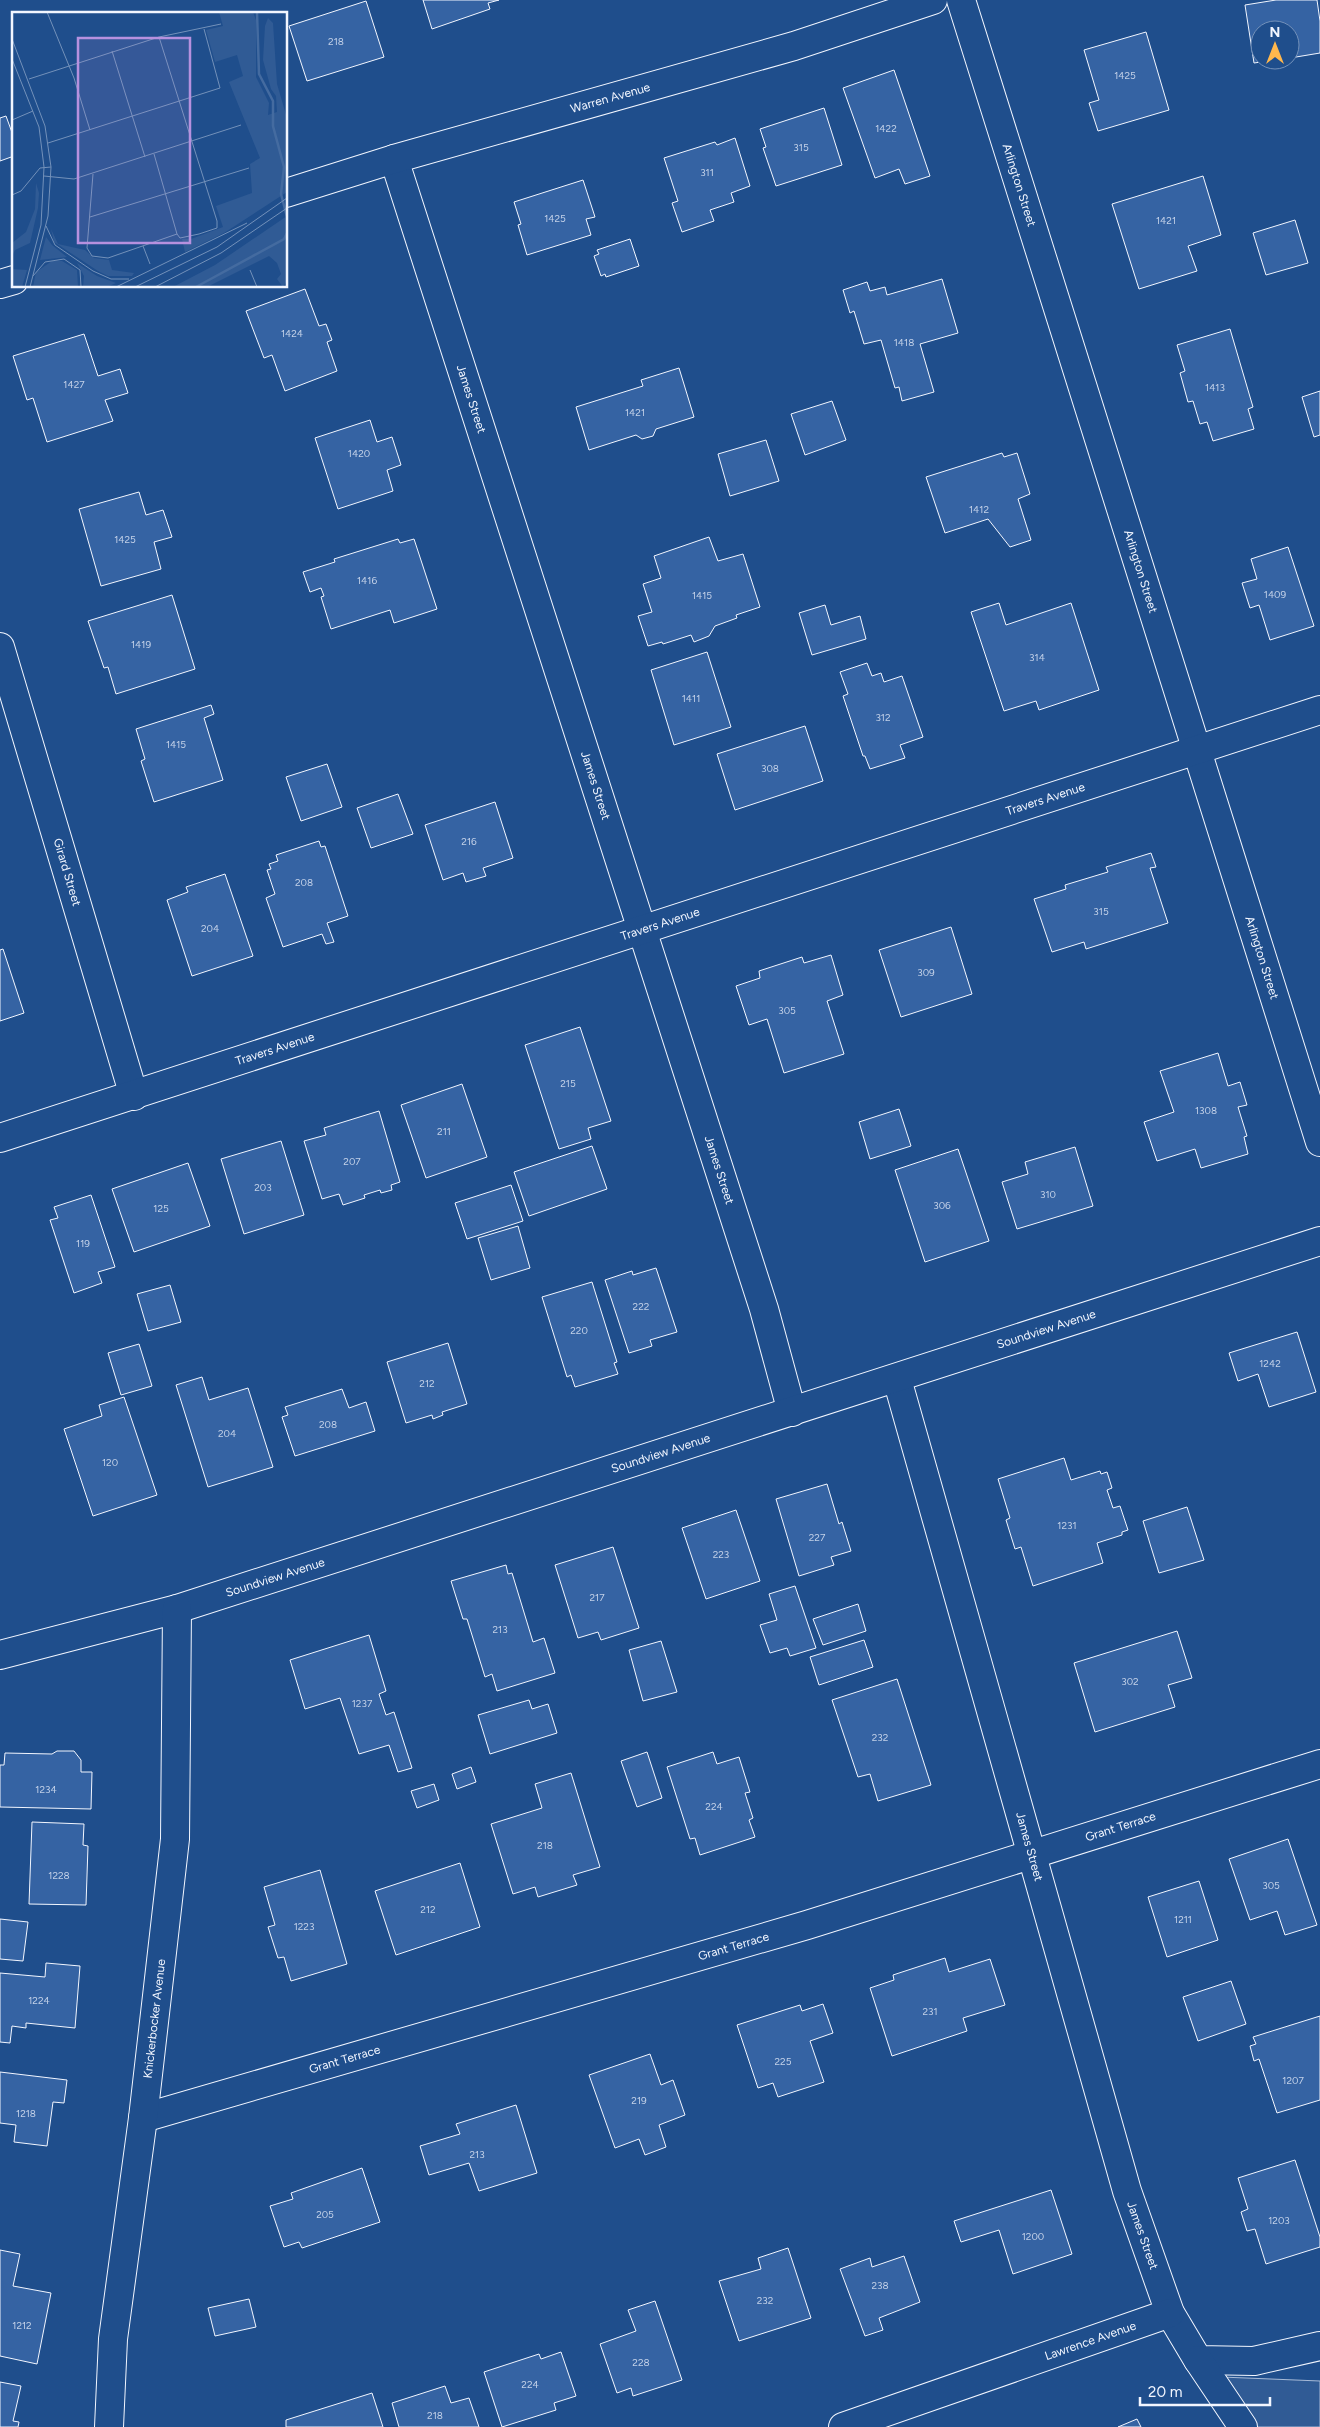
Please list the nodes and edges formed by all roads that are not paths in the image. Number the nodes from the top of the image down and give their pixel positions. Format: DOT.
graph roads {
  1 [pos="933,0"];
  2 [pos="961,0"];
  3 [pos="394,159"];
  4 [pos="288,192"];
  5 [pos="0,647"];
  6 [pos="1320,710"];
  7 [pos="1198,750"];
  8 [pos="642,931"];
  9 [pos="134,1096"];
  10 [pos="0,1138"];
  11 [pos="1320,1142"];
  12 [pos="1320,1241"];
  13 [pos="897,1379"];
  14 [pos="792,1412"];
  15 [pos="177,1609"];
  16 [pos="0,1655"];
  17 [pos="1320,1764"];
  18 [pos="1032,1853"];
  19 [pos="143,2118"];
  20 [pos="1170,2313"];
  21 [pos="1320,2346"];
  22 [pos="1198,2360"];
  23 [pos="109,2427"];
  24 [pos="843,2427"];
  25 [pos="1243,2427"];
  1 -- 3 [label="street, Warren Avenue"];
  2 -- 7 [label="street, Arlington Street"];
  3 -- 4 [label="street, Warren Avenue"];
  3 -- 8 [label="street, James Street"];
  5 -- 9 [label="street, Girard Street"];
  6 -- 7 [label="street, Travers Avenue"];
  7 -- 8 [label="street, Travers Avenue"];
  7 -- 11 [label="street, Arlington Street"];
  8 -- 9 [label="street, Travers Avenue"];
  8 -- 14 [label="street, James Street"];
  9 -- 10 [label="street, Travers Avenue"];
  12 -- 13 [label="street, Soundview Avenue"];
  13 -- 14 [label="street, Soundview Avenue"];
  13 -- 18 [label="street, James Street"];
  14 -- 15 [label="street, Soundview Avenue"];
  15 -- 16 [label="street, Soundview Avenue"];
  15 -- 19 [label="street, Knickerbocker Avenue"];
  17 -- 18 [label="street, Grant Terrace"];
  18 -- 19 [label="street, Grant Terrace"];
  18 -- 20 [label="street, James Street"];
  19 -- 23 [label="street, Knickerbocker Avenue"];
  20 -- 22 [label="street"];
  20 -- 24 [label="street, Lawrence Avenue"];
  21 -- 22 [label="street"];
  22 -- 25 [label="street"];
}
